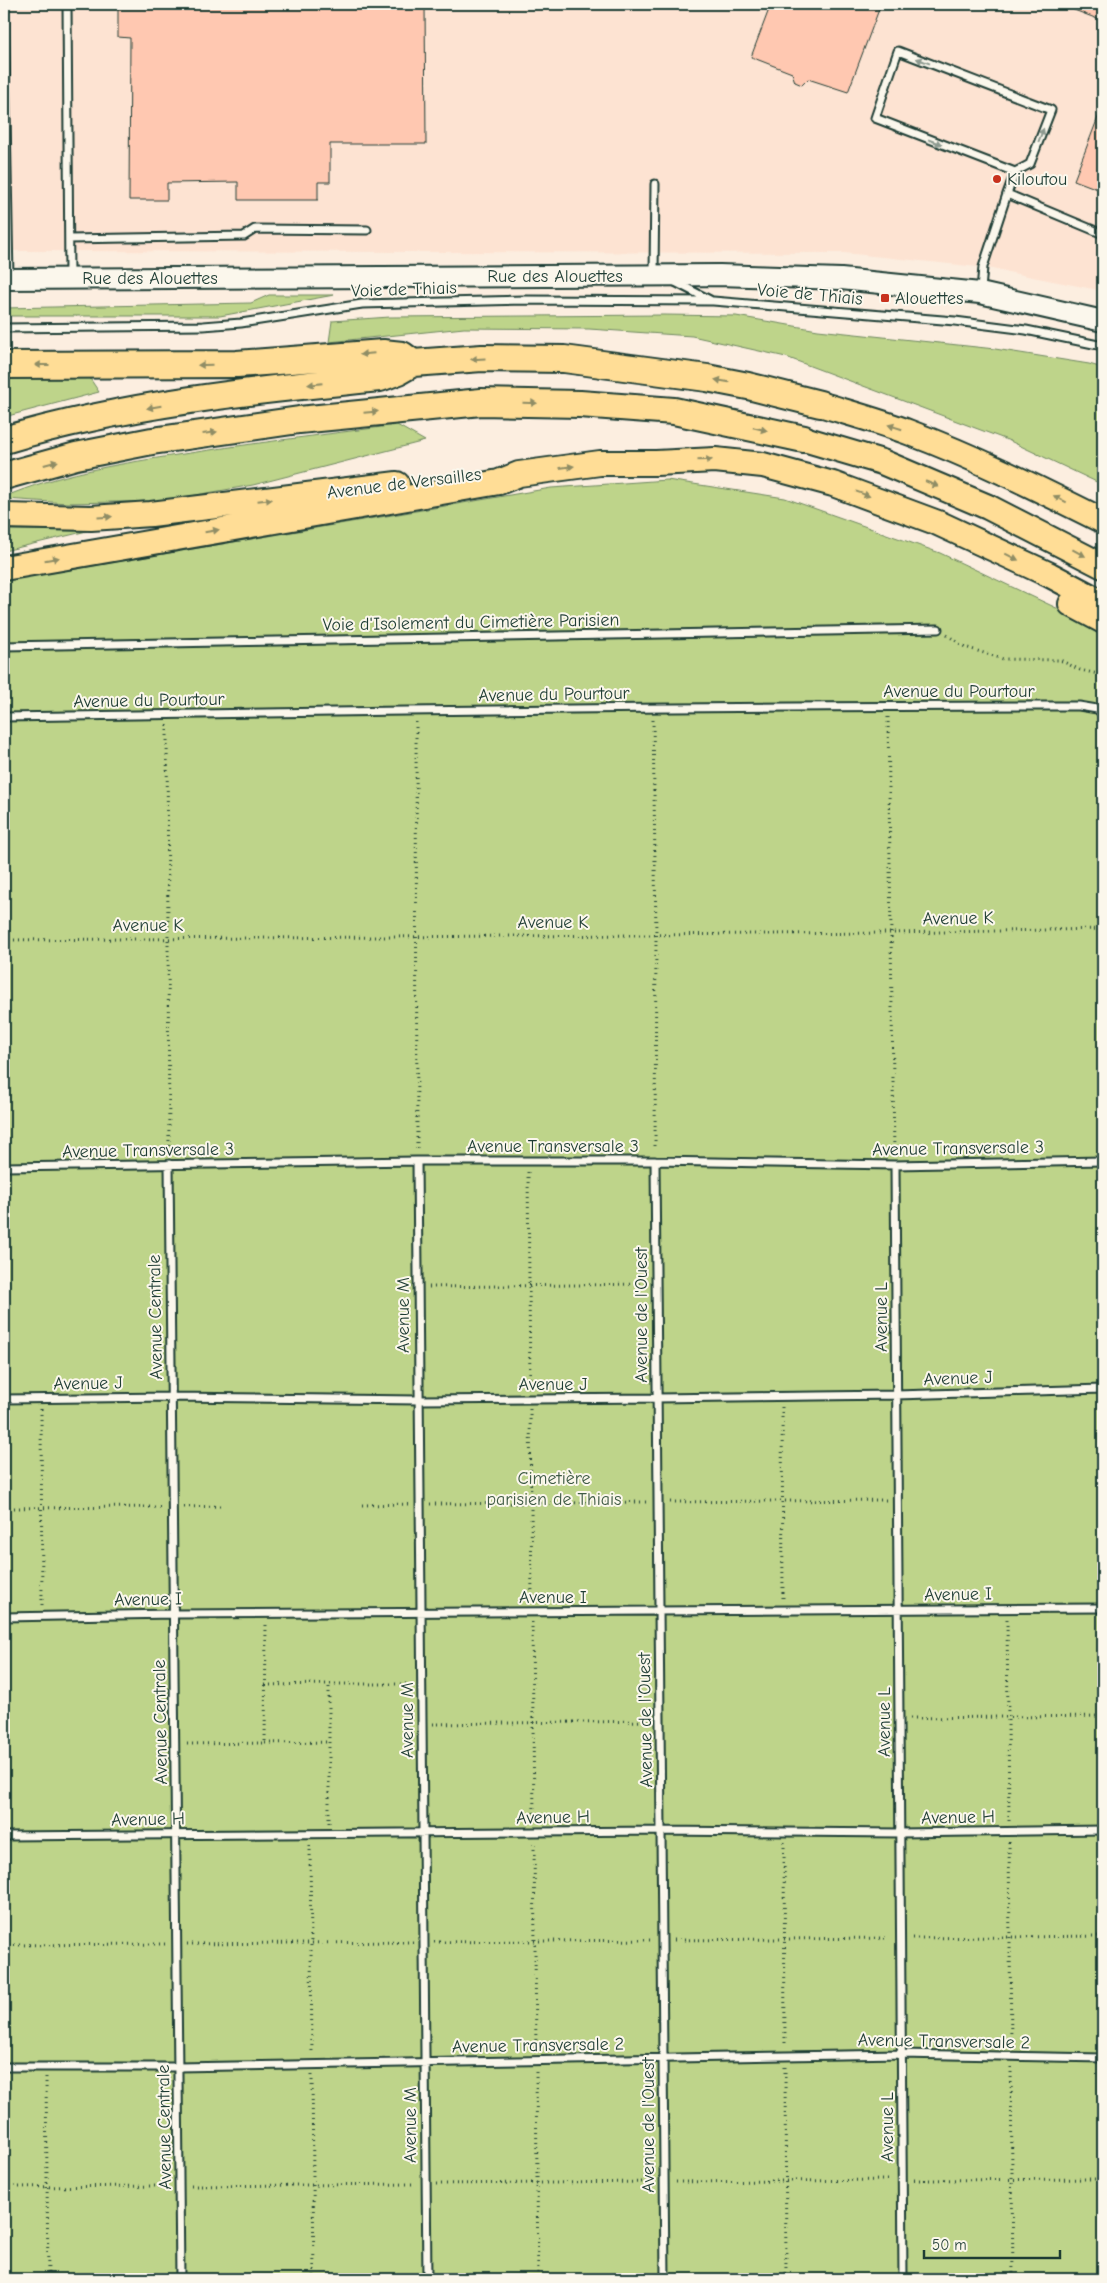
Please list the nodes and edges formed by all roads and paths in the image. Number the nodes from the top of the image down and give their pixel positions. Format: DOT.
graph roads {
  1 [pos="4,4"];
  2 [pos="67,4"];
  3 [pos="1015,172"];
  4 [pos="654,184"];
  5 [pos="1006,194"];
  6 [pos="367,230"];
  7 [pos="1103,234"];
  8 [pos="69,239"];
  9 [pos="658,276"];
  10 [pos="69,278"];
  11 [pos="6,279"];
  12 [pos="980,293"];
  13 [pos="713,301"];
  14 [pos="1103,321"];
  15 [pos="4,328"];
  16 [pos="1103,346"];
  17 [pos="413,363"];
  18 [pos="4,366"];
  19 [pos="820,404"];
  20 [pos="804,439"];
  21 [pos="4,440"];
  22 [pos="518,474"];
  23 [pos="4,476"];
  24 [pos="4,516"];
  25 [pos="1103,521"];
  26 [pos="1103,566"];
  27 [pos="4,568"];
  28 [pos="1050,575"];
  29 [pos="1103,603"];
  30 [pos="1103,622"];
  31 [pos="938,629"];
  32 [pos="4,646"];
  33 [pos="1103,675"];
  34 [pos="888,706"];
  35 [pos="653,707"];
  36 [pos="416,711"];
  37 [pos="167,714"];
  38 [pos="1103,714"];
  39 [pos="4,717"];
  40 [pos="1103,928"];
  41 [pos="890,934"];
  42 [pos="656,935"];
  43 [pos="417,937"];
  44 [pos="167,939"];
  45 [pos="4,940"];
  46 [pos="417,1161"];
  47 [pos="528,1161"];
  48 [pos="655,1161"];
  49 [pos="1103,1161"];
  50 [pos="169,1164"];
  51 [pos="895,1165"];
  52 [pos="4,1167"];
  53 [pos="656,1284"];
  54 [pos="529,1286"];
  55 [pos="418,1287"];
  56 [pos="1103,1389"];
  57 [pos="896,1395"];
  58 [pos="171,1397"];
  59 [pos="782,1397"];
  60 [pos="657,1398"];
  61 [pos="4,1399"];
  62 [pos="40,1399"];
  63 [pos="530,1399"];
  64 [pos="419,1400"];
  65 [pos="897,1500"];
  66 [pos="782,1501"];
  67 [pos="658,1502"];
  68 [pos="531,1503"];
  69 [pos="420,1504"];
  70 [pos="362,1505"];
  71 [pos="224,1506"];
  72 [pos="172,1507"];
  73 [pos="4,1508"];
  74 [pos="42,1508"];
  75 [pos="1103,1608"];
  76 [pos="1007,1609"];
  77 [pos="898,1610"];
  78 [pos="783,1611"];
  79 [pos="659,1612"];
  80 [pos="532,1613"];
  81 [pos="173,1614"];
  82 [pos="266,1614"];
  83 [pos="421,1614"];
  84 [pos="42,1616"];
  85 [pos="4,1617"];
  86 [pos="329,1684"];
  87 [pos="422,1684"];
  88 [pos="265,1685"];
  89 [pos="1103,1716"];
  90 [pos="1008,1717"];
  91 [pos="899,1718"];
  92 [pos="660,1721"];
  93 [pos="533,1722"];
  94 [pos="422,1724"];
  95 [pos="329,1742"];
  96 [pos="264,1743"];
  97 [pos="175,1744"];
  98 [pos="1103,1830"];
  99 [pos="661,1831"];
  100 [pos="534,1832"];
  101 [pos="900,1832"];
  102 [pos="1009,1832"];
  103 [pos="329,1833"];
  104 [pos="423,1833"];
  105 [pos="176,1834"];
  106 [pos="4,1836"];
  107 [pos="1103,1936"];
  108 [pos="1010,1937"];
  109 [pos="901,1938"];
  110 [pos="662,1940"];
  111 [pos="535,1941"];
  112 [pos="424,1942"];
  113 [pos="177,1944"];
  114 [pos="4,1945"];
  115 [pos="901,2054"];
  116 [pos="1011,2057"];
  117 [pos="663,2058"];
  118 [pos="1103,2058"];
  119 [pos="536,2060"];
  120 [pos="425,2062"];
  121 [pos="4,2067"];
  122 [pos="46,2067"];
  123 [pos="178,2067"];
  124 [pos="1103,2179"];
  125 [pos="902,2180"];
  126 [pos="1012,2180"];
  127 [pos="664,2182"];
  128 [pos="538,2183"];
  129 [pos="426,2184"];
  130 [pos="179,2186"];
  131 [pos="4,2187"];
  132 [pos="47,2187"];
  133 [pos="48,2279"];
  134 [pos="180,2279"];
  135 [pos="426,2279"];
  136 [pos="538,2279"];
  137 [pos="665,2279"];
  138 [pos="903,2279"];
  139 [pos="1013,2279"];
  1 -- 11 [label="lane"];
  2 -- 8 [label="lane"];
  3 -- 3 [label="lane, one-way"];
  3 -- 5 [label="lane"];
  4 -- 9 [label="lane"];
  5 -- 7 [label="lane"];
  5 -- 12 [label="lane"];
  6 -- 8 [label="lane"];
  8 -- 10 [label="lane"];
  9 -- 10 [label="main road, Rue des Alouettes"];
  9 -- 12 [label="main road, Rue des Alouettes"];
  9 -- 13 [label="lane"];
  10 -- 11 [label="main road, Rue des Alouettes"];
  12 -- 14 [label="main road, Rue des Alouettes"];
  13 -- 15 [label="lane, Voie de Thiais"];
  13 -- 16 [label="lane, Voie de Thiais"];
  17 -- 18 [label="highway, one-way"];
  19 -- 17 [label="highway, one-way"];
  17 -- 21 [label="highway, one-way"];
  25 -- 19 [label="highway, one-way"];
  23 -- 20 [label="highway, one-way"];
  20 -- 26 [label="highway, one-way"];
  24 -- 22 [label="highway, Avenue de Versailles, one-way"];
  27 -- 22 [label="highway, one-way"];
  22 -- 28 [label="highway, one-way"];
  28 -- 29 [label="highway"];
  28 -- 30 [label="highway"];
  31 -- 32 [label="lane, Voie d'Isolement du Cimetière Parisien"];
  31 -- 33 [label="path"];
  34 -- 35 [label="lane, Avenue du Pourtour"];
  34 -- 38 [label="lane, Avenue du Pourtour"];
  34 -- 41 [label="path"];
  35 -- 36 [label="lane, Avenue du Pourtour"];
  35 -- 42 [label="path"];
  36 -- 37 [label="lane, Avenue du Pourtour"];
  36 -- 43 [label="path"];
  37 -- 39 [label="lane, Avenue du Pourtour"];
  37 -- 44 [label="path"];
  40 -- 41 [label="path, Avenue K"];
  41 -- 42 [label="path, Avenue K"];
  41 -- 51 [label="path"];
  42 -- 43 [label="path, Avenue K"];
  42 -- 48 [label="path"];
  43 -- 44 [label="path, Avenue K"];
  43 -- 46 [label="path"];
  44 -- 45 [label="path, Avenue K"];
  44 -- 50 [label="path"];
  46 -- 47 [label="lane, Avenue Transversale 3"];
  46 -- 50 [label="lane, Avenue Transversale 3"];
  46 -- 55 [label="lane, Avenue M"];
  47 -- 48 [label="lane, Avenue Transversale 3"];
  47 -- 54 [label="path"];
  48 -- 51 [label="lane, Avenue Transversale 3"];
  48 -- 53 [label="lane, Avenue de l'Ouest"];
  49 -- 51 [label="lane, Avenue Transversale 3"];
  50 -- 52 [label="lane, Avenue Transversale 3"];
  50 -- 58 [label="lane, Avenue Centrale"];
  51 -- 57 [label="lane, Avenue L"];
  53 -- 54 [label="path"];
  53 -- 60 [label="lane, Avenue de l'Ouest"];
  54 -- 55 [label="path"];
  54 -- 63 [label="path"];
  55 -- 64 [label="lane, Avenue M"];
  56 -- 57 [label="lane, Avenue J"];
  57 -- 59 [label="lane, Avenue J"];
  57 -- 65 [label="lane, Avenue L"];
  58 -- 62 [label="lane, Avenue J"];
  58 -- 64 [label="lane, Avenue J"];
  58 -- 72 [label="lane, Avenue Centrale"];
  59 -- 60 [label="lane, Avenue J"];
  59 -- 66 [label="path"];
  60 -- 63 [label="lane, Avenue J"];
  60 -- 67 [label="lane, Avenue de l'Ouest"];
  61 -- 62 [label="lane, Avenue J"];
  62 -- 74 [label="path"];
  63 -- 64 [label="lane, Avenue J"];
  63 -- 68 [label="path"];
  64 -- 69 [label="lane, Avenue M"];
  65 -- 66 [label="path"];
  65 -- 77 [label="lane, Avenue L"];
  66 -- 67 [label="path"];
  66 -- 78 [label="path"];
  67 -- 68 [label="path"];
  67 -- 79 [label="lane, Avenue de l'Ouest"];
  68 -- 69 [label="path"];
  68 -- 80 [label="path"];
  69 -- 70 [label="path"];
  69 -- 83 [label="lane, Avenue M"];
  71 -- 72 [label="path"];
  72 -- 74 [label="path"];
  72 -- 81 [label="lane, Avenue Centrale"];
  73 -- 74 [label="path"];
  74 -- 84 [label="path"];
  75 -- 76 [label="lane, Avenue I"];
  76 -- 77 [label="lane, Avenue I"];
  76 -- 90 [label="path"];
  77 -- 78 [label="lane, Avenue I"];
  77 -- 91 [label="lane, Avenue L"];
  78 -- 79 [label="lane, Avenue I"];
  79 -- 80 [label="lane, Avenue I"];
  79 -- 92 [label="lane, Avenue de l'Ouest"];
  80 -- 83 [label="lane, Avenue I"];
  80 -- 93 [label="path"];
  81 -- 82 [label="lane, Avenue I"];
  81 -- 84 [label="lane, Avenue I"];
  81 -- 97 [label="lane, Avenue Centrale"];
  82 -- 83 [label="lane, Avenue I"];
  82 -- 88 [label="path"];
  83 -- 87 [label="lane, Avenue M"];
  84 -- 85 [label="lane, Avenue I"];
  86 -- 87 [label="path"];
  86 -- 88 [label="path"];
  86 -- 95 [label="path"];
  87 -- 94 [label="lane, Avenue M"];
  88 -- 96 [label="path"];
  89 -- 90 [label="path"];
  90 -- 91 [label="path"];
  90 -- 102 [label="path"];
  91 -- 101 [label="lane, Avenue L"];
  92 -- 93 [label="path"];
  92 -- 99 [label="lane, Avenue de l'Ouest"];
  93 -- 94 [label="path"];
  93 -- 100 [label="path"];
  94 -- 104 [label="lane, Avenue M"];
  95 -- 96 [label="path"];
  95 -- 103 [label="path"];
  96 -- 97 [label="path"];
  97 -- 105 [label="lane, Avenue Centrale"];
  98 -- 102 [label="lane, Avenue H"];
  99 -- 100 [label="lane, Avenue H"];
  99 -- 101 [label="lane, Avenue H"];
  99 -- 110 [label="lane, Avenue de l'Ouest"];
  100 -- 104 [label="lane, Avenue H"];
  100 -- 111 [label="path"];
  101 -- 102 [label="lane, Avenue H"];
  101 -- 109 [label="lane, Avenue L"];
  102 -- 108 [label="path"];
  103 -- 104 [label="lane, Avenue H"];
  103 -- 105 [label="lane, Avenue H"];
  104 -- 112 [label="lane, Avenue M"];
  105 -- 106 [label="lane, Avenue H"];
  105 -- 113 [label="lane, Avenue Centrale"];
  107 -- 108 [label="path"];
  108 -- 109 [label="path"];
  108 -- 116 [label="path"];
  109 -- 110 [label="path"];
  109 -- 115 [label="lane, Avenue L"];
  110 -- 111 [label="path"];
  110 -- 117 [label="lane, Avenue de l'Ouest"];
  111 -- 112 [label="path"];
  111 -- 119 [label="path"];
  112 -- 113 [label="path"];
  112 -- 120 [label="lane, Avenue M"];
  113 -- 114 [label="path"];
  113 -- 123 [label="lane, Avenue Centrale"];
  115 -- 116 [label="lane, Avenue Transversale 2"];
  115 -- 117 [label="lane, Avenue Transversale 2"];
  115 -- 125 [label="lane, Avenue L"];
  116 -- 118 [label="lane, Avenue Transversale 2"];
  116 -- 126 [label="path"];
  117 -- 119 [label="lane, Avenue Transversale 2"];
  117 -- 127 [label="lane, Avenue de l'Ouest"];
  119 -- 120 [label="lane, Avenue Transversale 2"];
  119 -- 128 [label="path"];
  120 -- 123 [label="lane, Avenue Transversale 2"];
  120 -- 129 [label="lane, Avenue M"];
  121 -- 122 [label="lane, Avenue Transversale 2"];
  122 -- 123 [label="lane, Avenue Transversale 2"];
  122 -- 132 [label="path"];
  123 -- 130 [label="lane, Avenue Centrale"];
  124 -- 126 [label="path"];
  125 -- 126 [label="path"];
  125 -- 127 [label="path"];
  125 -- 138 [label="lane, Avenue L"];
  126 -- 139 [label="path"];
  127 -- 128 [label="path"];
  127 -- 137 [label="lane, Avenue de l'Ouest"];
  128 -- 129 [label="path"];
  128 -- 136 [label="path"];
  129 -- 130 [label="path"];
  129 -- 135 [label="lane, Avenue M"];
  130 -- 132 [label="path"];
  130 -- 134 [label="lane, Avenue Centrale"];
  131 -- 132 [label="path"];
  132 -- 133 [label="path"];
}
